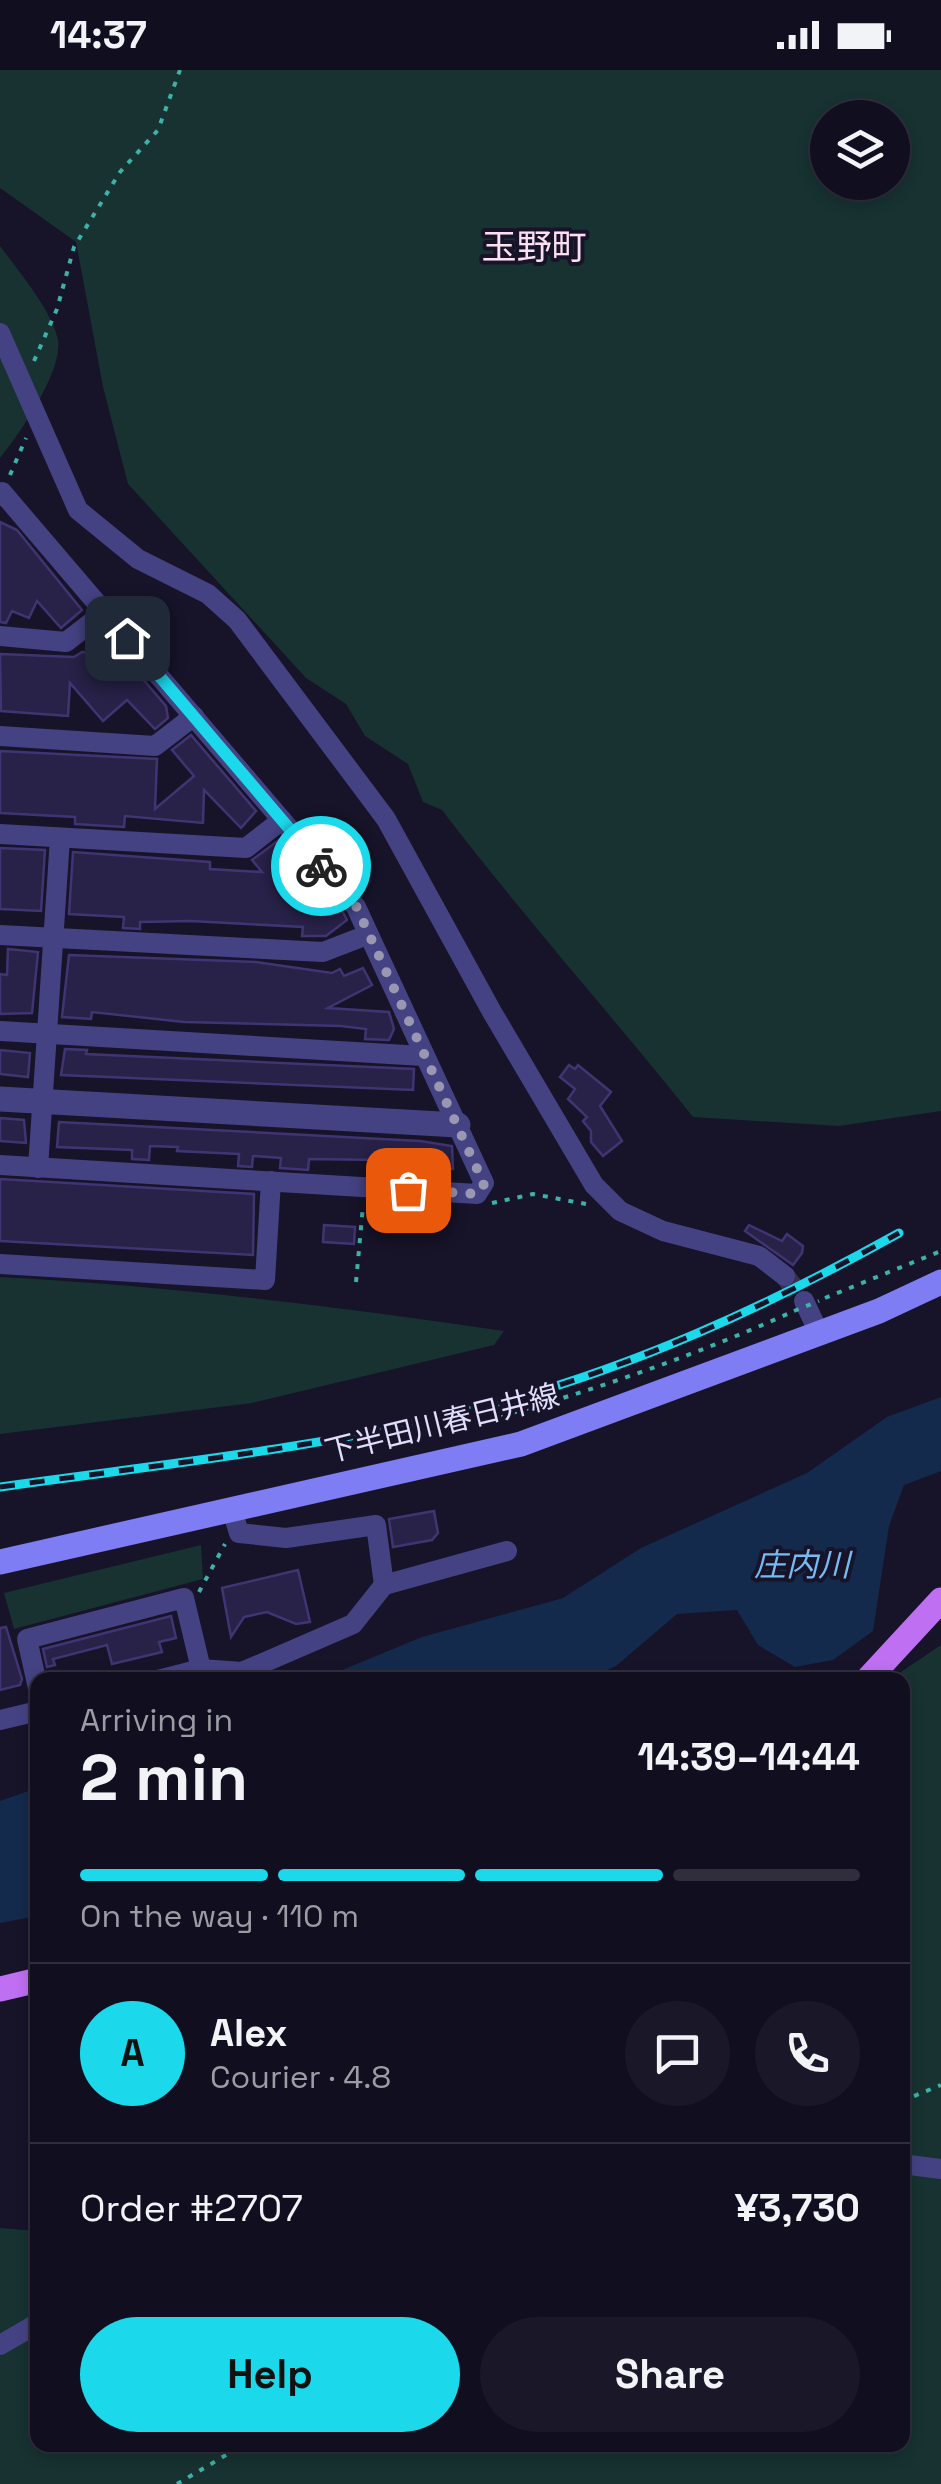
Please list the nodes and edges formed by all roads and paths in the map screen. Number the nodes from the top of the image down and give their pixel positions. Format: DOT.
graph roads {
  1 [pos="180,70"];
  2 [pos="0,333"];
  3 [pos="23,377"];
  4 [pos="42,422"];
  5 [pos="1,494"];
  6 [pos="105,612"];
  7 [pos="0,636"];
  8 [pos="194,716"];
  9 [pos="0,736"];
  10 [pos="282,820"];
  11 [pos="0,834"];
  12 [pos="60,838"];
  13 [pos="0,934"];
  14 [pos="368,935"];
  15 [pos="53,940"];
  16 [pos="0,1031"];
  17 [pos="46,1034"];
  18 [pos="422,1056"];
  19 [pos="0,1099"];
  20 [pos="42,1103"];
  21 [pos="458,1125"];
  22 [pos="0,1165"];
  23 [pos="38,1168"];
  24 [pos="272,1181"];
  25 [pos="941,1251"];
  26 [pos="0,1264"];
  27 [pos="785,1276"];
  28 [pos="941,1282"];
  29 [pos="806,1304"];
  30 [pos="820,1333"];
  31 [pos="476,1423"];
  32 [pos="235,1521"];
  33 [pos="507,1551"];
  34 [pos="0,1562"];
  35 [pos="384,1585"];
  36 [pos="184,1598"];
  37 [pos="941,1600"];
  38 [pos="201,1669"];
  39 [pos="34,1672"];
  40 [pos="189,1672"];
  41 [pos="874,1672"];
  42 [pos="30,1713"];
  43 [pos="0,1720"];
  44 [pos="30,1982"];
  45 [pos="0,1989"];
  46 [pos="941,2085"];
  47 [pos="910,2098"];
  48 [pos="910,2165"];
  49 [pos="941,2169"];
  50 [pos="30,2328"];
  51 [pos="0,2345"];
  52 [pos="231,2452"];
  53 [pos="178,2484"];
  1 -- 3 [label="path"];
  2 -- 3 [label="street"];
  3 -- 4 [label="street"];
  4 -- 5 [label="path"];
  4 -- 27 [label="street"];
  5 -- 6 [label="street"];
  6 -- 7 [label="street"];
  6 -- 8 [label="street"];
  8 -- 9 [label="street"];
  8 -- 10 [label="street"];
  10 -- 12 [label="street"];
  10 -- 14 [label="street"];
  11 -- 12 [label="street"];
  12 -- 15 [label="street"];
  13 -- 15 [label="street"];
  14 -- 15 [label="street"];
  14 -- 18 [label="street"];
  15 -- 17 [label="street"];
  16 -- 17 [label="street"];
  17 -- 18 [label="street"];
  17 -- 20 [label="street"];
  18 -- 21 [label="street"];
  19 -- 20 [label="street"];
  20 -- 21 [label="street"];
  20 -- 23 [label="street"];
  21 -- 24 [label="street"];
  22 -- 23 [label="street"];
  23 -- 24 [label="street"];
  24 -- 26 [label="street"];
  25 -- 29 [label="path"];
  28 -- 30 [label="main road, 下半田川春日井線"];
  29 -- 30 [label="street"];
  29 -- 31 [label="path"];
  30 -- 32 [label="main road, 下半田川春日井線"];
  32 -- 34 [label="main road, 下半田川春日井線"];
  32 -- 35 [label="street"];
  32 -- 36 [label="path"];
  33 -- 35 [label="street"];
  35 -- 38 [label="street"];
  36 -- 38 [label="street"];
  36 -- 39 [label="street"];
  37 -- 41 [label="main road"];
  38 -- 40 [label="street"];
  42 -- 43 [label="street"];
  44 -- 45 [label="main road"];
  46 -- 47 [label="path"];
  48 -- 49 [label="street"];
  50 -- 51 [label="street"];
  52 -- 53 [label="path"];
}
